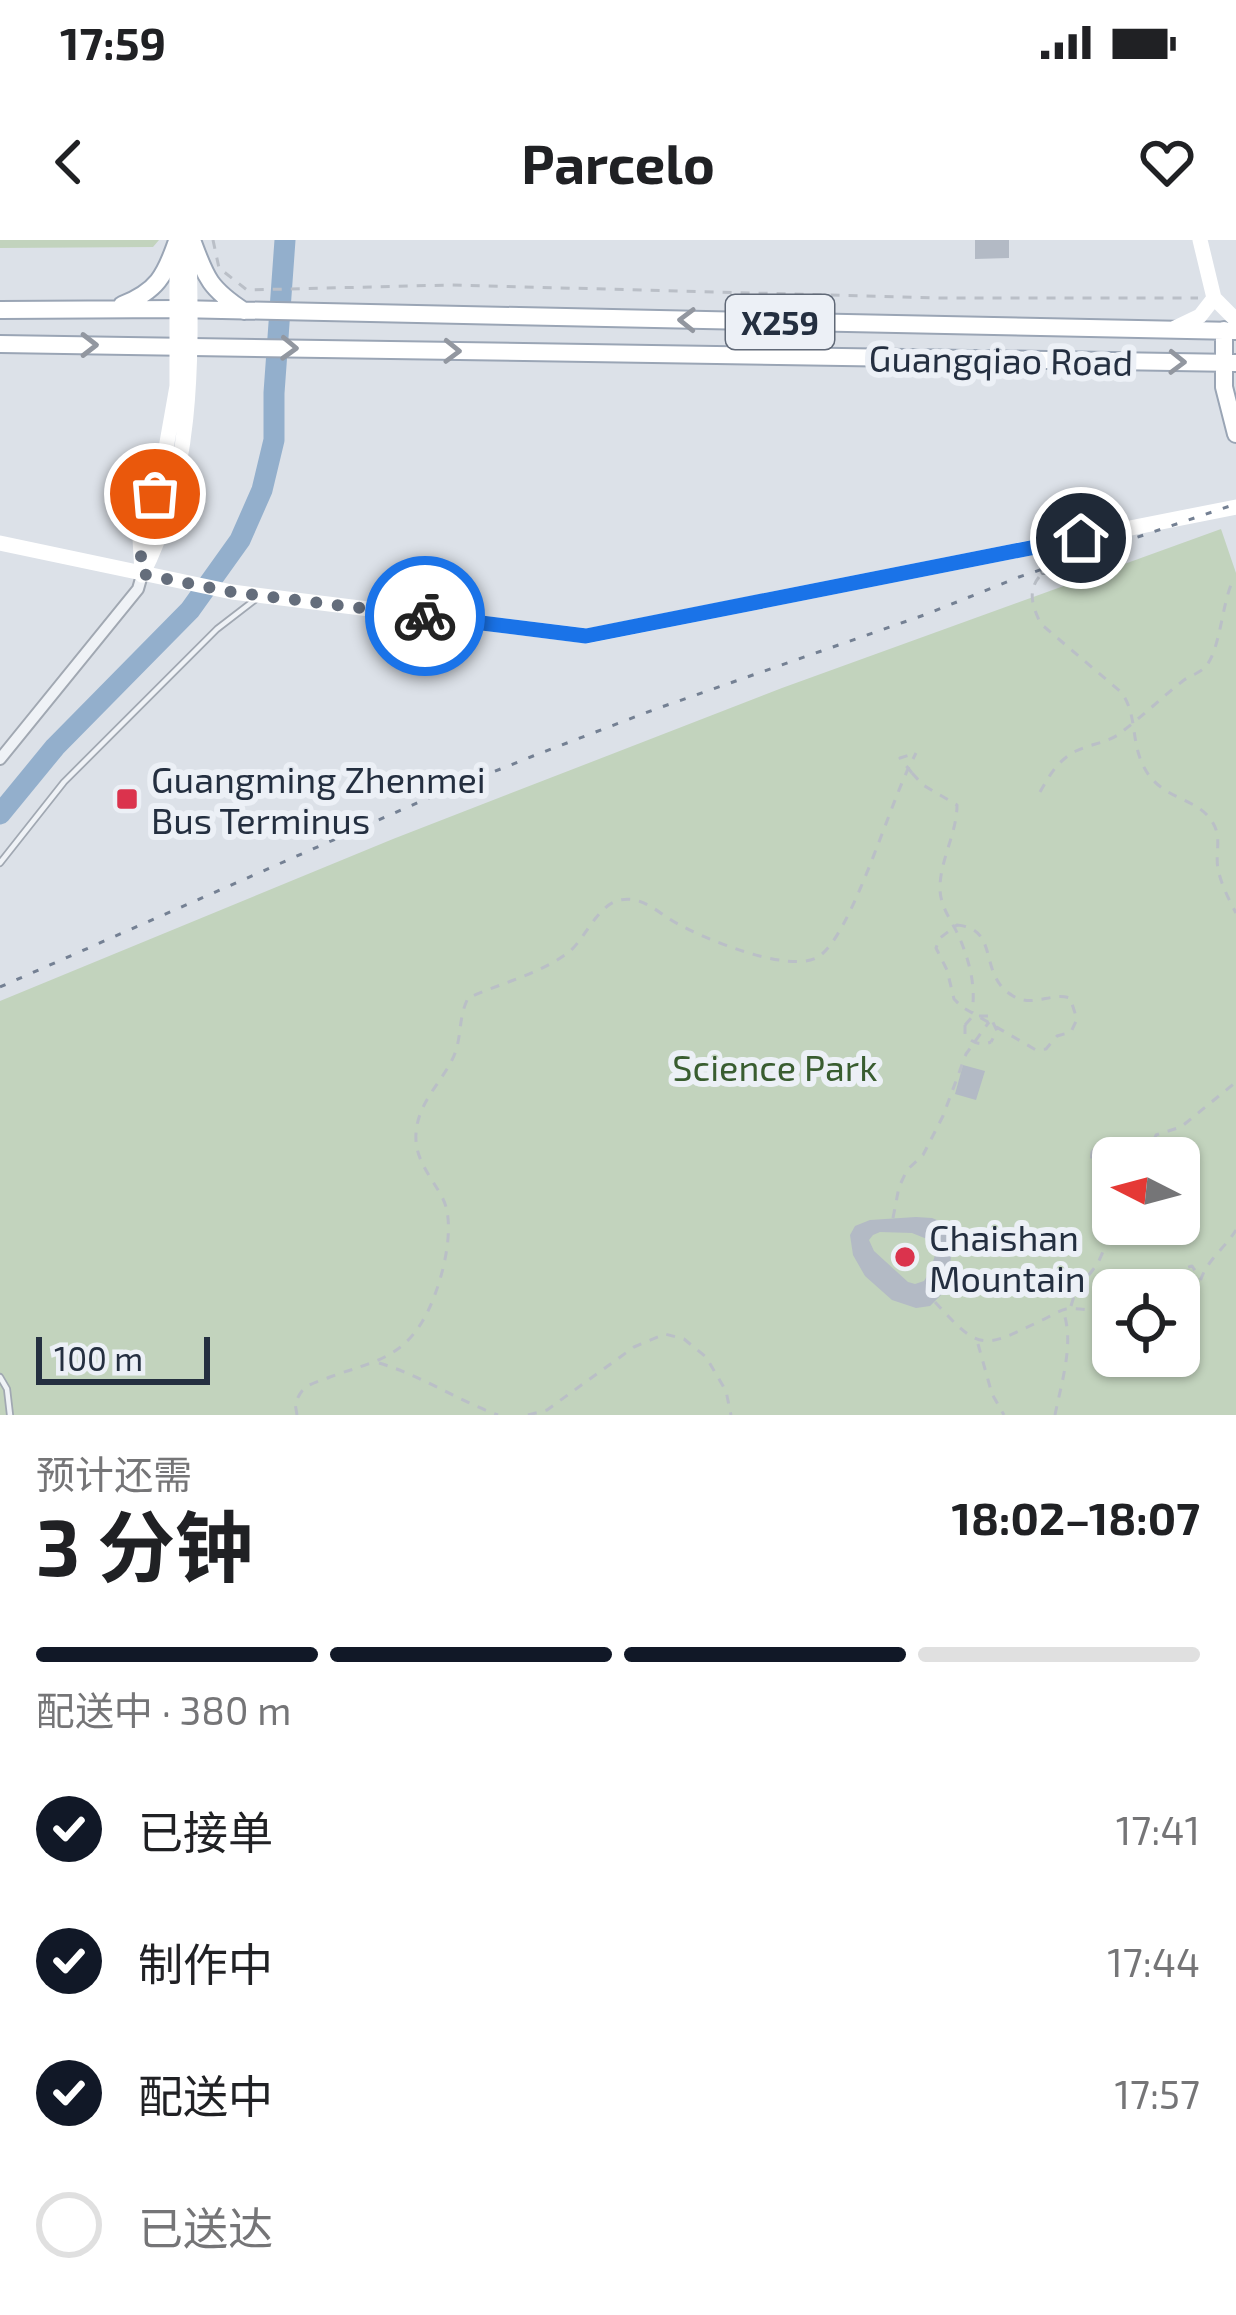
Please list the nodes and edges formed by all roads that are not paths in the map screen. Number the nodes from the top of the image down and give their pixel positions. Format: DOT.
graph roads {
  1 [pos="191,240"];
  2 [pos="1201,240"];
  3 [pos="177,241"];
  4 [pos="1214,298"];
  5 [pos="112,309"];
  6 [pos="184,309"];
  7 [pos="0,310"];
  8 [pos="245,311"];
  9 [pos="1232,327"];
  10 [pos="1171,329"];
  11 [pos="0,344"];
  12 [pos="184,345"];
  13 [pos="1236,349"];
  14 [pos="1231,362"];
  15 [pos="1236,434"];
  16 [pos="1236,507"];
  17 [pos="0,543"];
  18 [pos="1042,545"];
  19 [pos="1044,571"];
  20 [pos="142,574"];
  21 [pos="261,596"];
  22 [pos="0,759"];
  23 [pos="0,863"];
  24 [pos="0,1377"];
  25 [pos="10,1415"];
  1 -- 6 [label="street"];
  1 -- 8 [label="main road"];
  2 -- 4 [label="street"];
  3 -- 5 [label="main road"];
  3 -- 6 [label="street"];
  4 -- 9 [label="street"];
  4 -- 10 [label="street"];
  5 -- 6 [label="main road, X259"];
  5 -- 7 [label="main road, X259"];
  6 -- 8 [label="main road, X259"];
  6 -- 12 [label="street"];
  10 -- 8 [label="main road, Guangqiao Road / X259, one-way"];
  9 -- 10 [label="main road, Guangqiao Road / X259"];
  9 -- 13 [label="main road"];
  9 -- 14 [label="main road"];
  11 -- 12 [label="main road, X259, one-way"];
  12 -- 14 [label="main road, Guangqiao Road / X259, one-way"];
  12 -- 20 [label="street"];
  14 -- 15 [label="main road"];
  16 -- 18 [label="street"];
  17 -- 20 [label="street"];
  18 -- 19 [label="lane"];
  18 -- 21 [label="street"];
  20 -- 21 [label="street"];
  20 -- 22 [label="street"];
  21 -- 23 [label="lane"];
  24 -- 25 [label="lane"];
}
